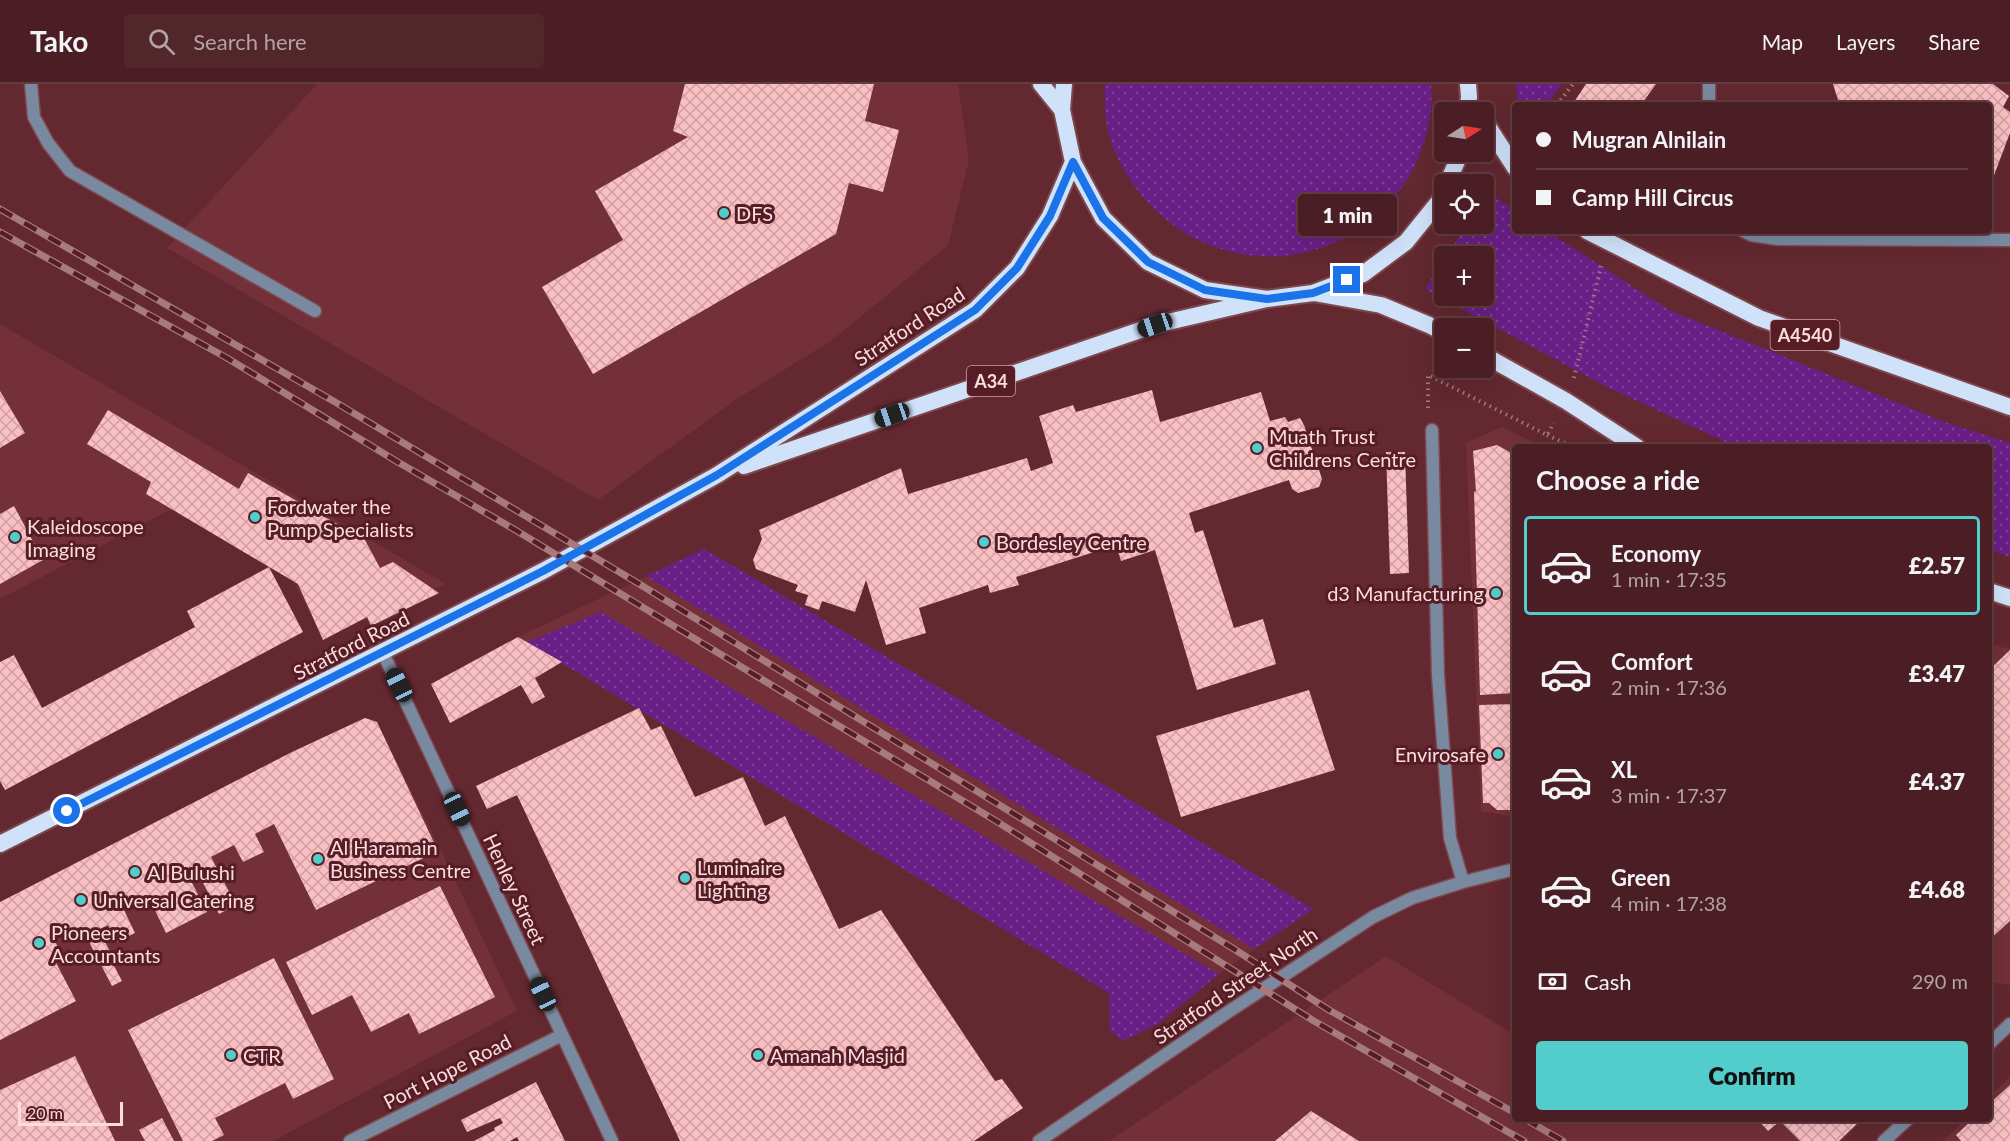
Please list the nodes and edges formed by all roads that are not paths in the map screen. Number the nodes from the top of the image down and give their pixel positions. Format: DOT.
graph roads {
  1 [pos="31,84"];
  2 [pos="1041,84"];
  3 [pos="1064,84"];
  4 [pos="1709,84"];
  5 [pos="1709,102"];
  6 [pos="1062,110"];
  7 [pos="1494,135"];
  8 [pos="1073,162"];
  9 [pos="1512,163"];
  10 [pos="1434,207"];
  11 [pos="1593,234"];
  12 [pos="1751,234"];
  13 [pos="2010,240"];
  14 [pos="1313,293"];
  15 [pos="1267,299"];
  16 [pos="315,311"];
  17 [pos="1434,327"];
  18 [pos="1494,361"];
  19 [pos="2010,407"];
  20 [pos="1432,430"];
  21 [pos="1632,444"];
  22 [pos="717,475"];
  23 [pos="1992,592"];
  24 [pos="2010,598"];
  25 [pos="383,653"];
  26 [pos="1,842"];
  27 [pos="1512,870"];
  28 [pos="1463,882"];
  29 [pos="2010,1024"];
  30 [pos="562,1035"];
  31 [pos="1992,1041"];
  32 [pos="1905,1122"];
  33 [pos="1888,1140"];
  34 [pos="350,1141"];
  35 [pos="612,1141"];
  36 [pos="1039,1141"];
  1 -- 16 [label="street"];
  2 -- 6 [label="highway"];
  3 -- 6 [label="highway"];
  4 -- 5 [label="street"];
  6 -- 8 [label="highway"];
  7 -- 9 [label="highway"];
  8 -- 15 [label="highway"];
  8 -- 22 [label="highway, Stratford Road / A34"];
  10 -- 14 [label="highway"];
  11 -- 19 [label="highway, A4540"];
  12 -- 13 [label="street"];
  14 -- 15 [label="highway"];
  14 -- 17 [label="highway"];
  15 -- 22 [label="highway, Stratford Road / A34"];
  18 -- 21 [label="highway"];
  20 -- 28 [label="street"];
  22 -- 25 [label="highway, Stratford Road / A34"];
  23 -- 24 [label="highway"];
  25 -- 26 [label="highway, Stratford Road / A34"];
  25 -- 30 [label="street, Henley Street"];
  27 -- 28 [label="street, Stratford Street North"];
  28 -- 36 [label="street, Stratford Street North"];
  29 -- 31 [label="street"];
  30 -- 34 [label="street, Port Hope Road"];
  30 -- 35 [label="street, Henley Street"];
  32 -- 33 [label="street"];
}
